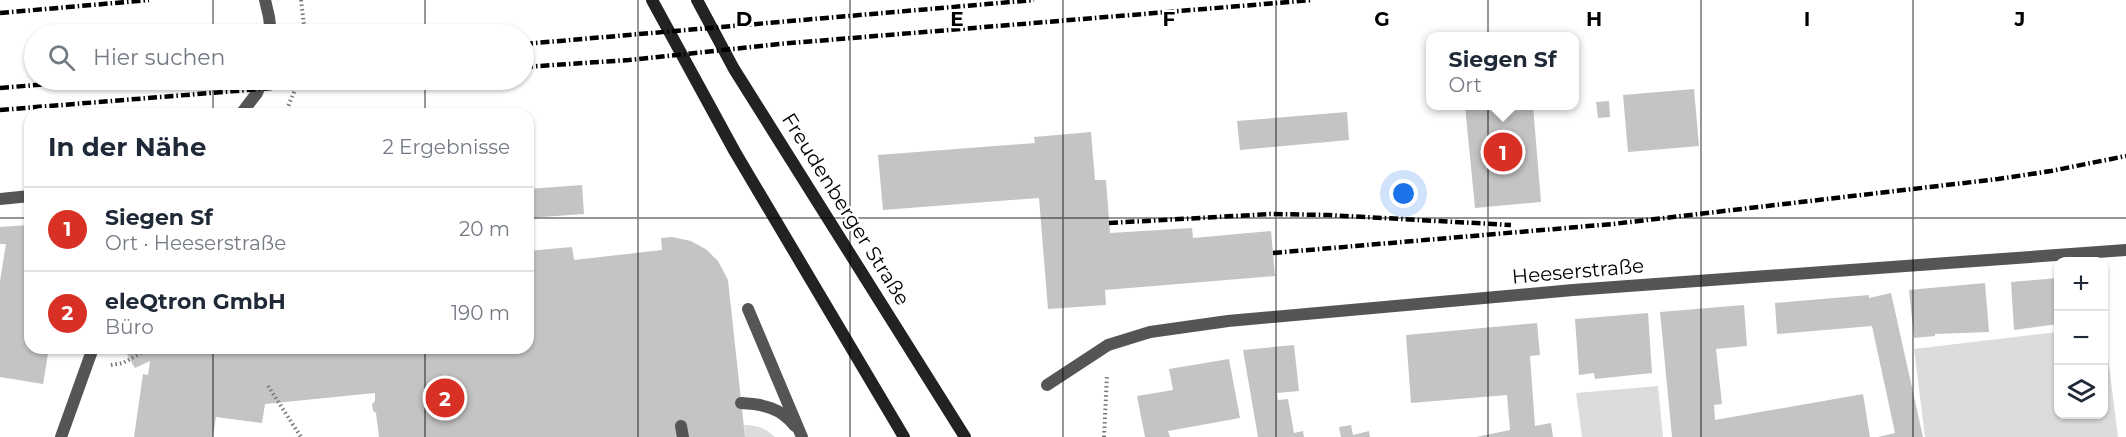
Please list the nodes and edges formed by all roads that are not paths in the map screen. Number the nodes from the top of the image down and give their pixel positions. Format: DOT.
graph roads {
  1 [pos="265,0"];
  2 [pos="652,0"];
  3 [pos="697,0"];
  4 [pos="270,24"];
  5 [pos="257,90"];
  6 [pos="245,108"];
  7 [pos="24,197"];
  8 [pos="0,199"];
  9 [pos="2126,249"];
  10 [pos="748,309"];
  11 [pos="91,354"];
  12 [pos="1047,385"];
  13 [pos="741,403"];
  14 [pos="900,434"];
  15 [pos="802,435"];
  16 [pos="61,437"];
  17 [pos="965,437"];
  1 -- 4 [label="street"];
  2 -- 14 [label="main road"];
  3 -- 17 [label="main road, Freudenberger Straße"];
  5 -- 6 [label="street"];
  7 -- 8 [label="street"];
  9 -- 12 [label="street, Heeserstraße"];
  10 -- 15 [label="street"];
  11 -- 16 [label="street"];
  13 -- 15 [label="street"];
}
